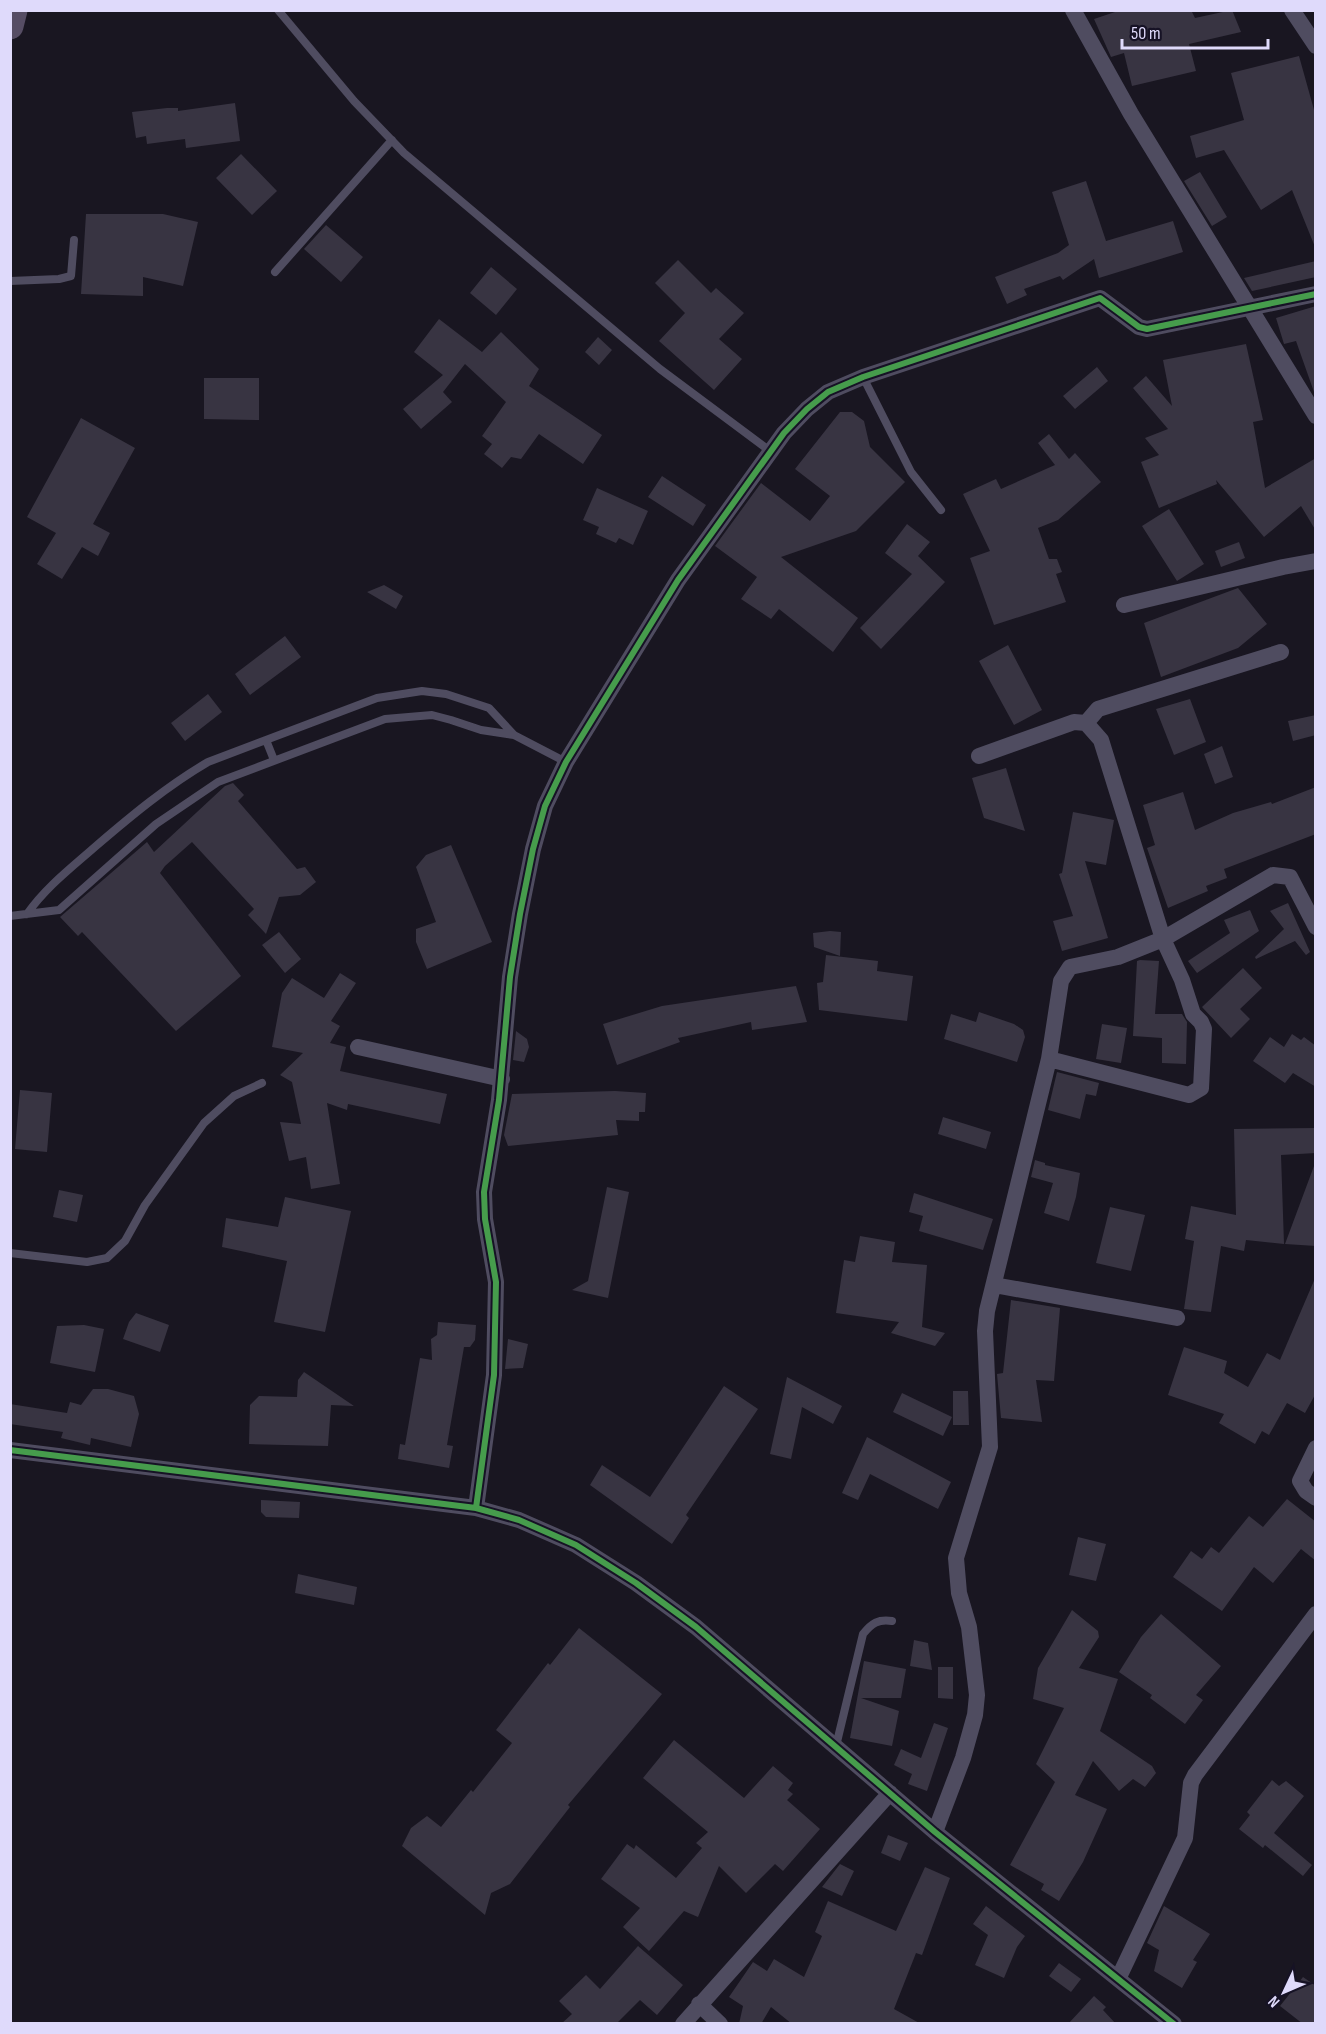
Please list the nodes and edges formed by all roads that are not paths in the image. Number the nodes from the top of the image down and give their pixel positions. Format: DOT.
graph roads {
  1 [pos="14,10"];
  2 [pos="278,10"];
  3 [pos="1073,10"];
  4 [pos="1292,10"];
  5 [pos="10,26"];
  6 [pos="1316,46"];
  7 [pos="392,140"];
  8 [pos="74,240"];
  9 [pos="274,272"];
  10 [pos="10,281"];
  11 [pos="1316,294"];
  12 [pos="1250,310"];
  13 [pos="863,377"];
  14 [pos="1316,416"];
  15 [pos="770,451"];
  16 [pos="941,510"];
  17 [pos="1316,561"];
  18 [pos="1124,605"];
  19 [pos="1281,652"];
  20 [pos="1086,723"];
  21 [pos="514,735"];
  22 [pos="266,740"];
  23 [pos="979,756"];
  24 [pos="274,760"];
  25 [pos="566,762"];
  26 [pos="27,914"];
  27 [pos="10,916"];
  28 [pos="1316,927"];
  29 [pos="1163,939"];
  30 [pos="358,1047"];
  31 [pos="1049,1059"];
  32 [pos="502,1079"];
  33 [pos="262,1083"];
  34 [pos="10,1253"];
  35 [pos="994,1285"];
  36 [pos="1177,1318"];
  37 [pos="1316,1448"];
  38 [pos="10,1450"];
  39 [pos="1316,1498"];
  40 [pos="476,1508"];
  41 [pos="1316,1614"];
  42 [pos="892,1621"];
  43 [pos="836,1746"];
  44 [pos="890,1793"];
  45 [pos="935,1832"];
  46 [pos="1118,1979"];
  47 [pos="699,2004"];
  48 [pos="682,2024"];
  49 [pos="720,2024"];
  50 [pos="1174,2024"];
  1 -- 5 [label="main road"];
  2 -- 7 [label="lane"];
  3 -- 12 [label="street"];
  4 -- 6 [label="street"];
  7 -- 9 [label="lane"];
  7 -- 15 [label="lane"];
  8 -- 10 [label="lane"];
  11 -- 12 [label="street"];
  12 -- 13 [label="street"];
  12 -- 14 [label="street"];
  13 -- 15 [label="street"];
  13 -- 16 [label="lane"];
  15 -- 25 [label="street"];
  17 -- 18 [label="street"];
  19 -- 20 [label="street"];
  20 -- 23 [label="street"];
  20 -- 29 [label="street"];
  21 -- 22 [label="lane"];
  21 -- 24 [label="lane"];
  21 -- 25 [label="lane"];
  22 -- 24 [label="lane"];
  22 -- 26 [label="lane"];
  24 -- 26 [label="lane"];
  25 -- 32 [label="street"];
  26 -- 27 [label="lane"];
  28 -- 29 [label="street"];
  29 -- 31 [label="street"];
  29 -- 31 [label="street"];
  30 -- 32 [label="street"];
  31 -- 35 [label="street"];
  32 -- 40 [label="street"];
  33 -- 34 [label="lane"];
  35 -- 36 [label="street"];
  35 -- 45 [label="street"];
  37 -- 39 [label="street"];
  38 -- 40 [label="street"];
  40 -- 43 [label="street"];
  41 -- 46 [label="street"];
  42 -- 43 [label="lane"];
  43 -- 44 [label="street"];
  44 -- 45 [label="street"];
  44 -- 47 [label="street"];
  45 -- 46 [label="street"];
  46 -- 50 [label="street"];
  47 -- 48 [label="street"];
  47 -- 49 [label="street"];
}
